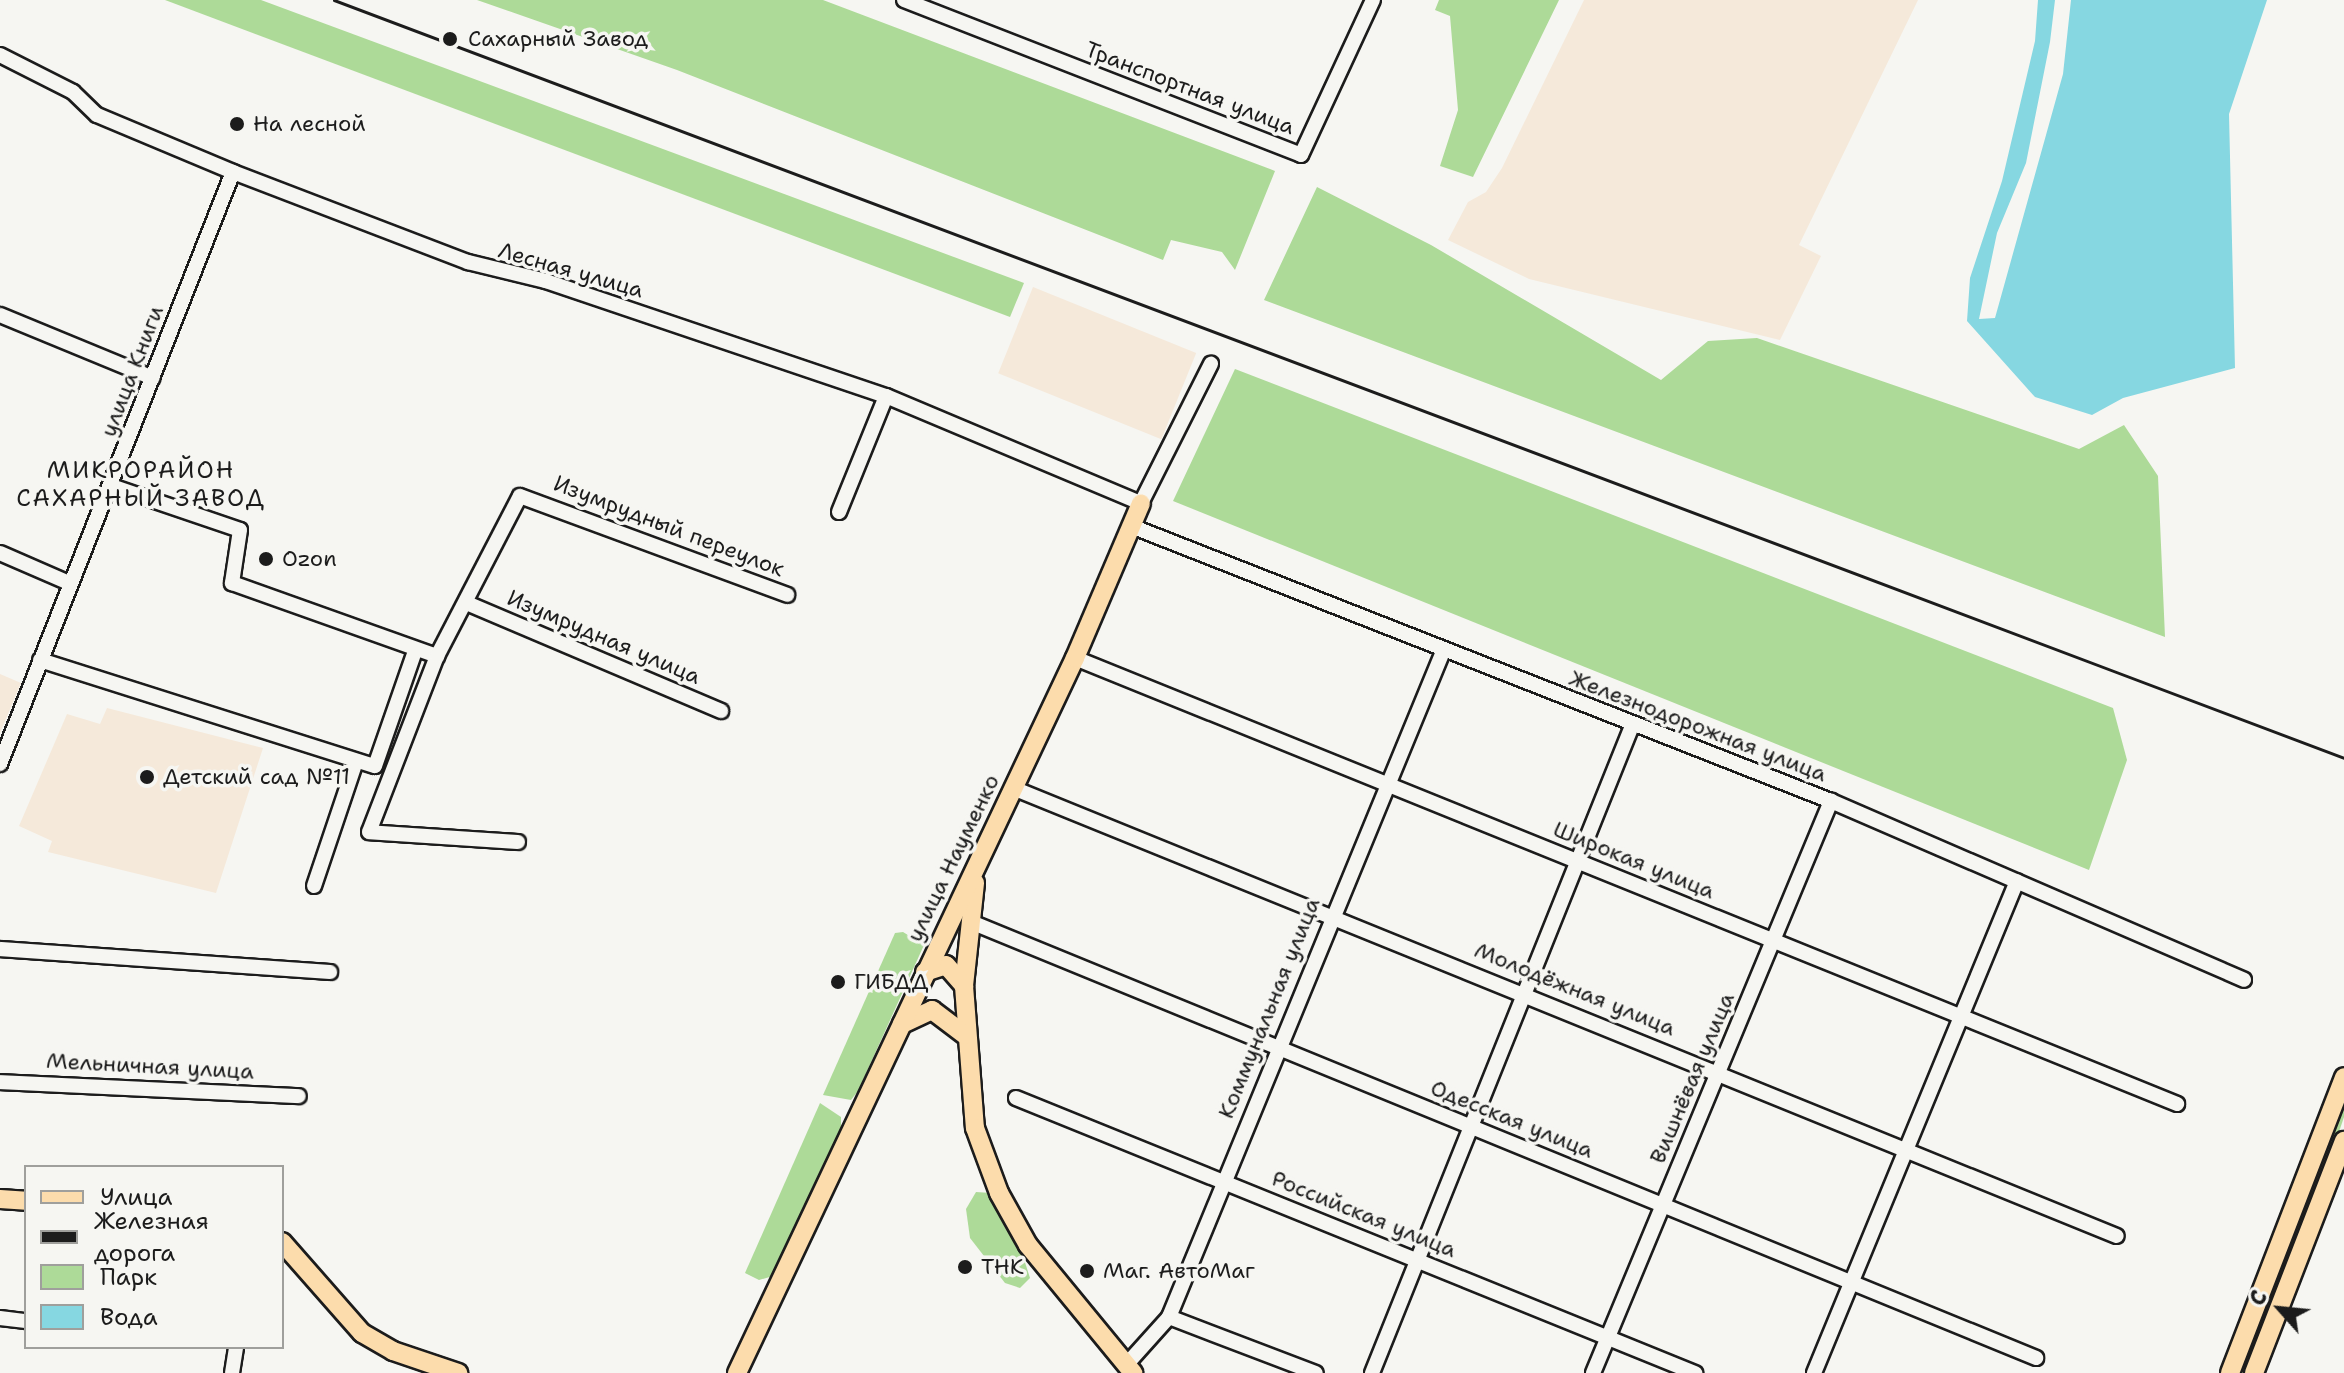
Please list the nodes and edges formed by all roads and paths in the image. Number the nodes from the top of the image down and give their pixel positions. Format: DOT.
graph roads {
  1 [pos="904,0"];
  2 [pos="1373,0"];
  3 [pos="0,55"];
  4 [pos="233,172"];
  5 [pos="0,315"];
  6 [pos="1211,364"];
  7 [pos="153,378"];
  8 [pos="886,396"];
  9 [pos="111,486"];
  10 [pos="1141,503"];
  11 [pos="839,512"];
  12 [pos="1131,526"];
  13 [pos="0,553"];
  14 [pos="69,583"];
  15 [pos="787,595"];
  16 [pos="469,604"];
  17 [pos="1444,649"];
  18 [pos="415,651"];
  19 [pos="437,656"];
  20 [pos="1075,658"];
  21 [pos="40,660"];
  22 [pos="721,711"];
  23 [pos="1632,726"];
  24 [pos="356,761"];
  25 [pos="0,764"];
  26 [pos="1388,782"];
  27 [pos="1013,788"];
  28 [pos="1831,801"];
  29 [pos="518,842"];
  30 [pos="1578,862"];
  31 [pos="976,868"];
  32 [pos="2017,881"];
  33 [pos="314,886"];
  34 [pos="1333,914"];
  35 [pos="971,922"];
  36 [pos="1774,938"];
  37 [pos="0,949"];
  38 [pos="330,972"];
  39 [pos="925,972"];
  40 [pos="2244,980"];
  41 [pos="964,986"];
  42 [pos="1524,992"];
  43 [pos="922,1007"];
  44 [pos="1960,1016"];
  45 [pos="965,1035"];
  46 [pos="1278,1049"];
  47 [pos="1718,1072"];
  48 [pos="2344,1077"];
  49 [pos="0,1082"];
  50 [pos="299,1096"];
  51 [pos="1016,1098"];
  52 [pos="2177,1104"];
  53 [pos="1474,1128"];
  54 [pos="2344,1141"];
  55 [pos="1906,1149"];
  56 [pos="1225,1182"];
  57 [pos="0,1199"];
  58 [pos="24,1201"];
  59 [pos="1664,1203"];
  60 [pos="2117,1236"];
  61 [pos="284,1244"];
  62 [pos="1419,1259"];
  63 [pos="1851,1281"];
  64 [pos="1169,1317"];
  65 [pos="0,1318"];
  66 [pos="24,1321"];
  67 [pos="1608,1337"];
  68 [pos="236,1349"];
  69 [pos="2036,1358"];
  70 [pos="1127,1370"];
  71 [pos="232,1373"];
  72 [pos="458,1373"];
  73 [pos="737,1373"];
  74 [pos="1316,1373"];
  75 [pos="1372,1373"];
  76 [pos="1593,1373"];
  77 [pos="1695,1373"];
  78 [pos="1814,1373"];
  79 [pos="2230,1373"];
  80 [pos="2254,1373"];
  1 -- 2 [label="street, Транспортная улица"];
  3 -- 4 [label="street, Лесная улица"];
  4 -- 7 [label="street, улица Книги"];
  4 -- 8 [label="street, Лесная улица"];
  5 -- 7 [label="street"];
  6 -- 10 [label="street, улица Науменко"];
  7 -- 9 [label="street, улица Книги"];
  8 -- 10 [label="street, Лесная улица"];
  8 -- 11 [label="street"];
  9 -- 14 [label="street, улица Книги"];
  9 -- 18 [label="street"];
  10 -- 12 [label="main road, улица Науменко"];
  12 -- 17 [label="street, Железнодорожная улица"];
  12 -- 20 [label="main road, улица Науменко"];
  13 -- 14 [label="street"];
  14 -- 21 [label="street, улица Книги"];
  15 -- 16 [label="street, Изумрудный переулок"];
  16 -- 19 [label="street, Изумрудный переулок"];
  16 -- 22 [label="street, Изумрудная улица"];
  17 -- 23 [label="street, Железнодорожная улица"];
  17 -- 26 [label="street, Коммунальная улица"];
  18 -- 19 [label="street"];
  18 -- 24 [label="street"];
  19 -- 29 [label="street, Изумрудный переулок"];
  20 -- 26 [label="street, Широкая улица"];
  20 -- 27 [label="main road, улица Науменко"];
  21 -- 24 [label="street"];
  21 -- 25 [label="street, улица Книги"];
  23 -- 28 [label="street, Железнодорожная улица"];
  23 -- 30 [label="street"];
  24 -- 33 [label="street"];
  26 -- 30 [label="street, Широкая улица"];
  26 -- 34 [label="street, Коммунальная улица"];
  27 -- 31 [label="main road, улица Науменко"];
  27 -- 34 [label="street, Молодёжная улица"];
  28 -- 32 [label="street, Железнодорожная улица"];
  28 -- 36 [label="street, Вишнёвая улица"];
  30 -- 36 [label="street, Широкая улица"];
  30 -- 42 [label="street"];
  31 -- 35 [label="main road"];
  31 -- 39 [label="main road, улица Науменко"];
  32 -- 40 [label="street, Железнодорожная улица"];
  32 -- 44 [label="street"];
  34 -- 42 [label="street, Молодёжная улица"];
  34 -- 46 [label="street, Коммунальная улица"];
  35 -- 41 [label="main road"];
  35 -- 46 [label="street, Одесская улица"];
  36 -- 44 [label="street, Широкая улица"];
  36 -- 47 [label="street, Вишнёвая улица"];
  37 -- 38 [label="street"];
  39 -- 41 [label="main road"];
  39 -- 43 [label="main road, улица Науменко"];
  41 -- 43 [label="main road"];
  41 -- 45 [label="main road"];
  42 -- 47 [label="street, Молодёжная улица"];
  42 -- 53 [label="street"];
  43 -- 45 [label="main road"];
  43 -- 73 [label="main road"];
  44 -- 52 [label="street, Широкая улица"];
  44 -- 55 [label="street"];
  45 -- 70 [label="main road"];
  46 -- 53 [label="street, Одесская улица"];
  46 -- 56 [label="street, Коммунальная улица"];
  47 -- 55 [label="street, Молодёжная улица"];
  47 -- 59 [label="street, Вишнёвая улица"];
  48 -- 79 [label="main road"];
  49 -- 50 [label="street, Мельничная улица"];
  51 -- 56 [label="street, Российская улица"];
  53 -- 59 [label="street, Одесская улица"];
  53 -- 62 [label="street"];
  54 -- 80 [label="main road"];
  55 -- 60 [label="street, Молодёжная улица"];
  55 -- 63 [label="street"];
  56 -- 62 [label="street, Российская улица"];
  56 -- 64 [label="street, Коммунальная улица"];
  57 -- 58 [label="main road"];
  59 -- 63 [label="street, Одесская улица"];
  59 -- 67 [label="street, Вишнёвая улица"];
  61 -- 72 [label="main road"];
  62 -- 67 [label="street, Российская улица"];
  62 -- 75 [label="street"];
  63 -- 69 [label="street, Одесская улица"];
  63 -- 78 [label="street"];
  64 -- 70 [label="street, Коммунальная улица"];
  64 -- 74 [label="street"];
  65 -- 66 [label="street"];
  67 -- 76 [label="street, Вишнёвая улица"];
  67 -- 77 [label="street, Российская улица"];
  68 -- 71 [label="street"];
}
